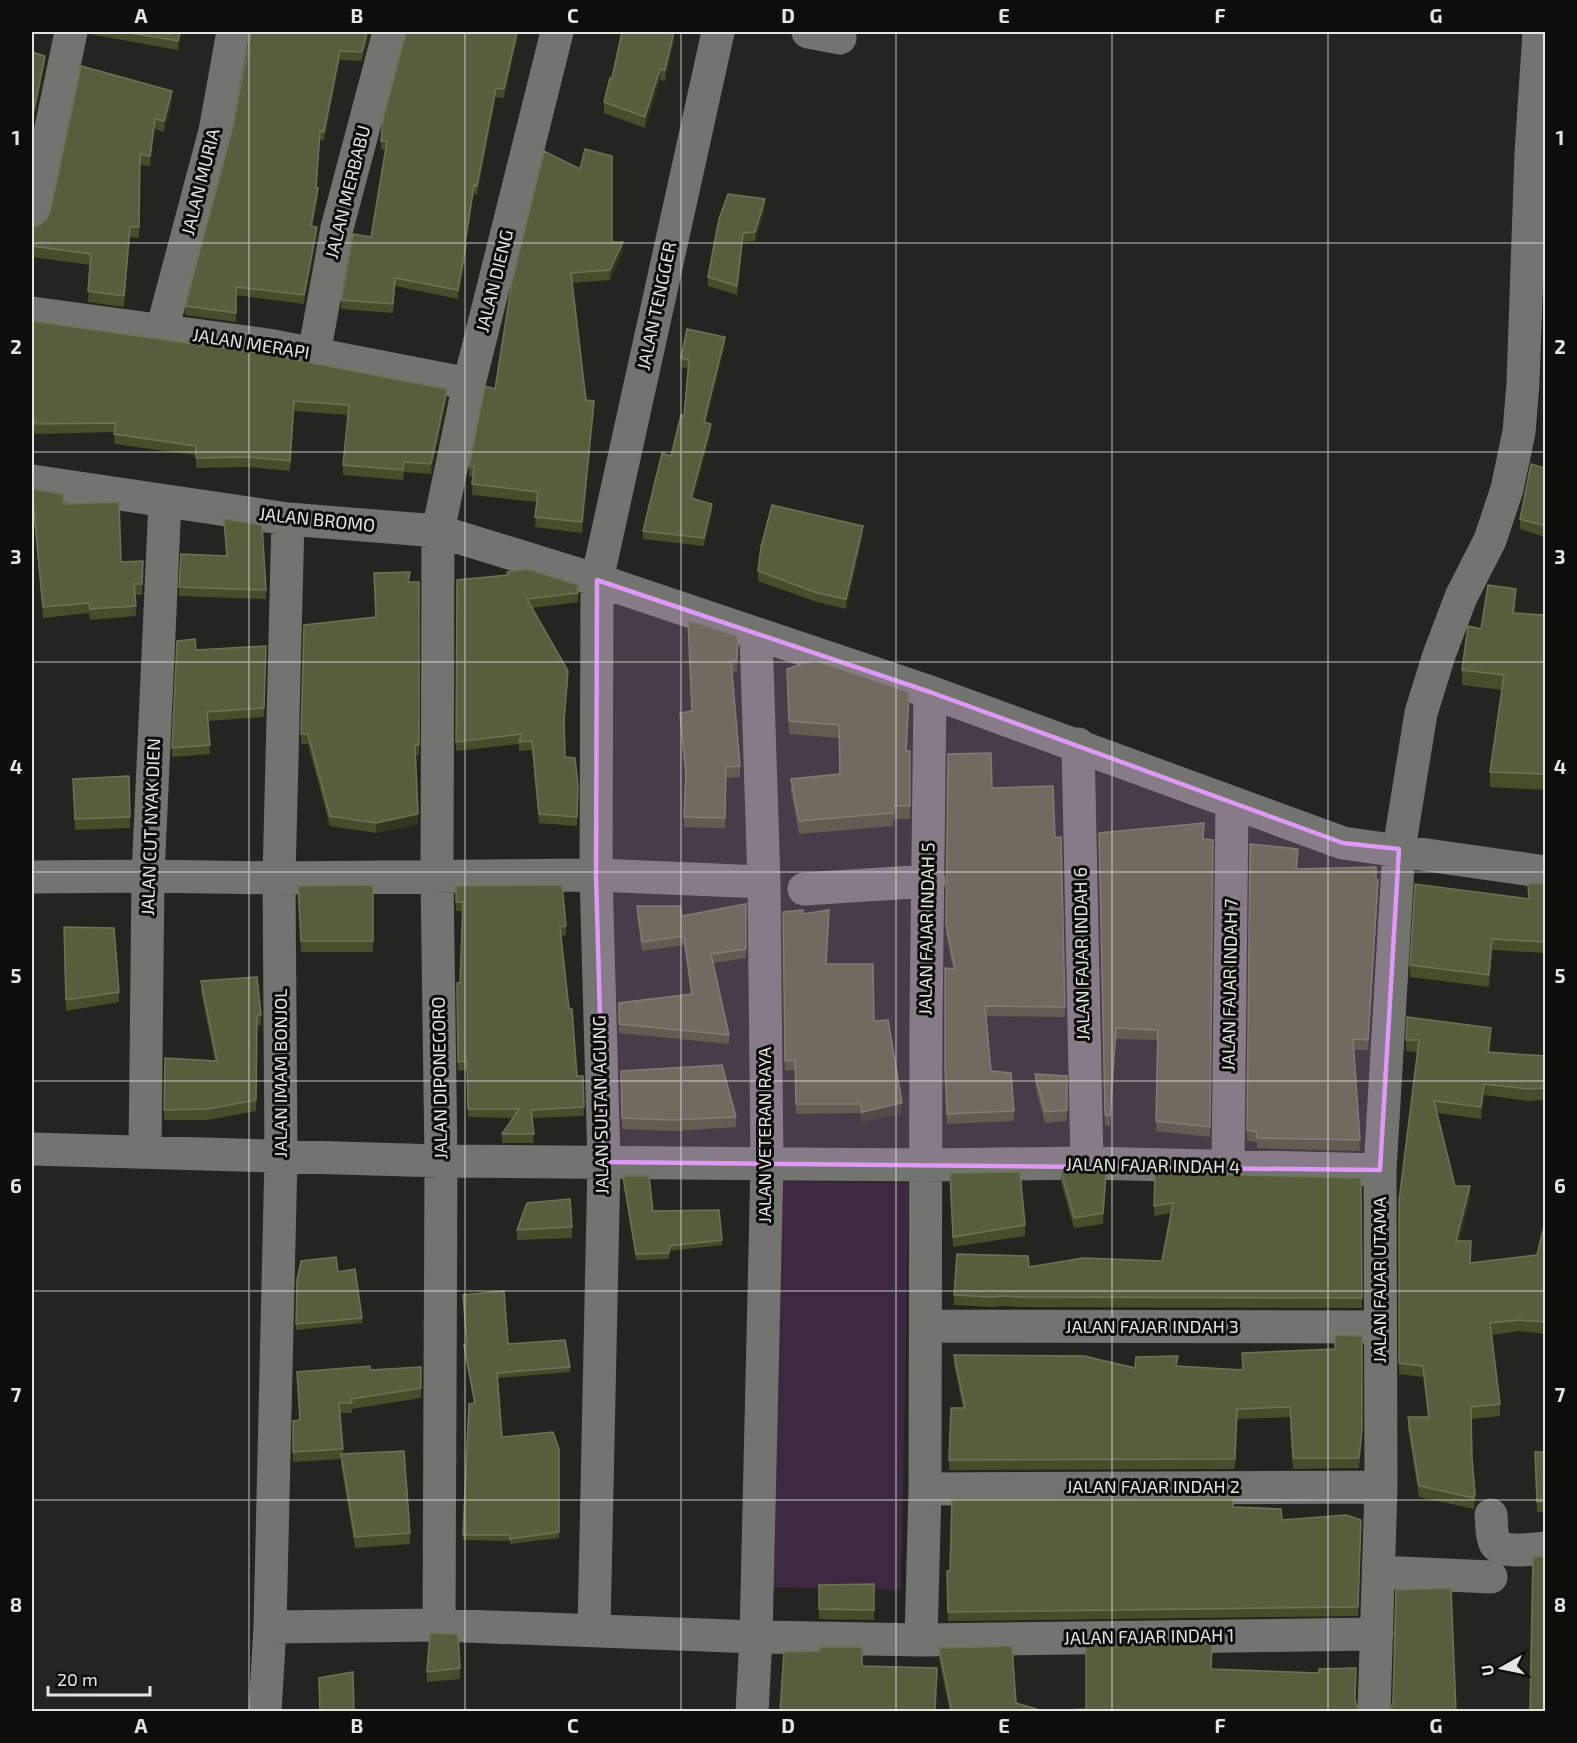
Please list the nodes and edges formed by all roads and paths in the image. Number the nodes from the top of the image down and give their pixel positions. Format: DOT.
graph roads {
  1 [pos="71,32"];
  2 [pos="233,32"];
  3 [pos="389,32"];
  4 [pos="557,32"];
  5 [pos="718,32"];
  6 [pos="808,32"];
  7 [pos="1539,32"];
  8 [pos="840,38"];
  9 [pos="1540,88"];
  10 [pos="32,219"];
  11 [pos="32,313"];
  12 [pos="162,330"];
  13 [pos="1535,349"];
  14 [pos="314,354"];
  15 [pos="469,384"];
  16 [pos="32,481"];
  17 [pos="165,501"];
  18 [pos="288,519"];
  19 [pos="438,531"];
  20 [pos="597,580"];
  21 [pos="756,634"];
  22 [pos="930,692"];
  23 [pos="1078,744"];
  24 [pos="1232,803"];
  25 [pos="1399,849"];
  26 [pos="1545,872"];
  27 [pos="596,875"];
  28 [pos="148,876"];
  29 [pos="32,877"];
  30 [pos="437,877"];
  31 [pos="279,878"];
  32 [pos="928,881"];
  33 [pos="764,882"];
  34 [pos="804,889"];
  35 [pos="32,1149"];
  36 [pos="145,1152"];
  37 [pos="281,1157"];
  38 [pos="441,1161"];
  39 [pos="604,1162"];
  40 [pos="1087,1163"];
  41 [pos="767,1164"];
  42 [pos="925,1165"];
  43 [pos="1228,1167"];
  44 [pos="1380,1170"];
  45 [pos="926,1326"];
  46 [pos="1379,1327"];
  47 [pos="1381,1487"];
  48 [pos="925,1490"];
  49 [pos="1491,1515"];
  50 [pos="1545,1548"];
  51 [pos="1379,1572"];
  52 [pos="1491,1577"];
  53 [pos="439,1625"];
  54 [pos="270,1627"];
  55 [pos="594,1630"];
  56 [pos="1377,1634"];
  57 [pos="756,1637"];
  58 [pos="921,1640"];
  59 [pos="265,1712"];
  60 [pos="752,1712"];
  61 [pos="1374,1712"];
  1 -- 10 [label="street"];
  2 -- 12 [label="street, JALAN MURIA"];
  3 -- 14 [label="street, JALAN MERBABU"];
  4 -- 15 [label="street, JALAN DIENG"];
  5 -- 20 [label="street, JALAN TENGGER"];
  6 -- 8 [label="street"];
  7 -- 9 [label="street, JALAN FAJAR UTAMA"];
  9 -- 13 [label="street, JALAN FAJAR UTAMA"];
  11 -- 12 [label="street, JALAN MERAPI"];
  12 -- 14 [label="street, JALAN MERAPI"];
  13 -- 25 [label="street, JALAN FAJAR UTAMA"];
  14 -- 15 [label="street, JALAN MERAPI"];
  15 -- 19 [label="street, JALAN DIENG"];
  16 -- 17 [label="street, JALAN BROMO"];
  17 -- 18 [label="street, JALAN BROMO"];
  17 -- 28 [label="street, JALAN CUT NYAK DIEN"];
  18 -- 19 [label="street, JALAN BROMO"];
  18 -- 31 [label="street, JALAN IMAM BONJOL"];
  19 -- 20 [label="street, JALAN BROMO"];
  19 -- 30 [label="street, JALAN DIPONEGORO"];
  20 -- 21 [label="street, JALAN BROMO"];
  20 -- 27 [label="street, JALAN SULTAN AGUNG"];
  21 -- 22 [label="street, JALAN BROMO"];
  21 -- 33 [label="street, JALAN VETERAN RAYA"];
  22 -- 23 [label="street, JALAN BROMO"];
  22 -- 32 [label="street, JALAN FAJAR INDAH 5"];
  23 -- 24 [label="street, JALAN BROMO"];
  23 -- 40 [label="street, JALAN FAJAR INDAH 6"];
  24 -- 25 [label="street, JALAN BROMO"];
  24 -- 43 [label="street, JALAN FAJAR INDAH 7"];
  25 -- 26 [label="street, JALAN BROMO"];
  25 -- 44 [label="street, JALAN FAJAR UTAMA"];
  27 -- 30 [label="street"];
  27 -- 33 [label="street"];
  27 -- 39 [label="street, JALAN SULTAN AGUNG"];
  28 -- 29 [label="street"];
  28 -- 31 [label="street"];
  28 -- 36 [label="street, JALAN CUT NYAK DIEN"];
  30 -- 31 [label="street"];
  30 -- 38 [label="street, JALAN DIPONEGORO"];
  31 -- 37 [label="street, JALAN IMAM BONJOL"];
  32 -- 34 [label="street"];
  32 -- 42 [label="street, JALAN FAJAR INDAH 5"];
  33 -- 41 [label="street, JALAN VETERAN RAYA"];
  35 -- 36 [label="street, JALAN FAJAR INDAH 4"];
  36 -- 37 [label="street, JALAN FAJAR INDAH 4"];
  37 -- 38 [label="street, JALAN FAJAR INDAH 4"];
  37 -- 54 [label="street, JALAN IMAM BONJOL"];
  38 -- 39 [label="street, JALAN FAJAR INDAH 4"];
  38 -- 53 [label="street, JALAN DIPONEGORO"];
  39 -- 41 [label="street, JALAN FAJAR INDAH 4"];
  39 -- 55 [label="street, JALAN SULTAN AGUNG"];
  40 -- 42 [label="street, JALAN FAJAR INDAH 4"];
  40 -- 43 [label="street, JALAN FAJAR INDAH 4"];
  41 -- 42 [label="street, JALAN FAJAR INDAH 4"];
  41 -- 57 [label="street, JALAN VETERAN RAYA"];
  42 -- 45 [label="street, JALAN FAJAR INDAH 5"];
  43 -- 44 [label="street, JALAN FAJAR INDAH 4"];
  44 -- 46 [label="street, JALAN FAJAR UTAMA"];
  45 -- 46 [label="street, JALAN FAJAR INDAH 3"];
  45 -- 48 [label="street, JALAN FAJAR INDAH 5"];
  46 -- 47 [label="street, JALAN FAJAR UTAMA"];
  47 -- 48 [label="street, JALAN FAJAR INDAH 2"];
  47 -- 51 [label="street, JALAN FAJAR UTAMA"];
  48 -- 58 [label="street, JALAN FAJAR INDAH 5"];
  49 -- 50 [label="street"];
  51 -- 52 [label="street"];
  51 -- 56 [label="street, JALAN FAJAR UTAMA"];
  53 -- 54 [label="street, JALAN FAJAR INDAH 1"];
  53 -- 55 [label="street, JALAN FAJAR INDAH 1"];
  54 -- 59 [label="street, JALAN IMAM BONJOL"];
  55 -- 57 [label="street, JALAN FAJAR INDAH 1"];
  56 -- 58 [label="street, JALAN FAJAR INDAH 1"];
  56 -- 61 [label="street, JALAN FAJAR UTAMA"];
  57 -- 58 [label="street, JALAN FAJAR INDAH 1"];
  57 -- 60 [label="street, JALAN VETERAN RAYA"];
}
